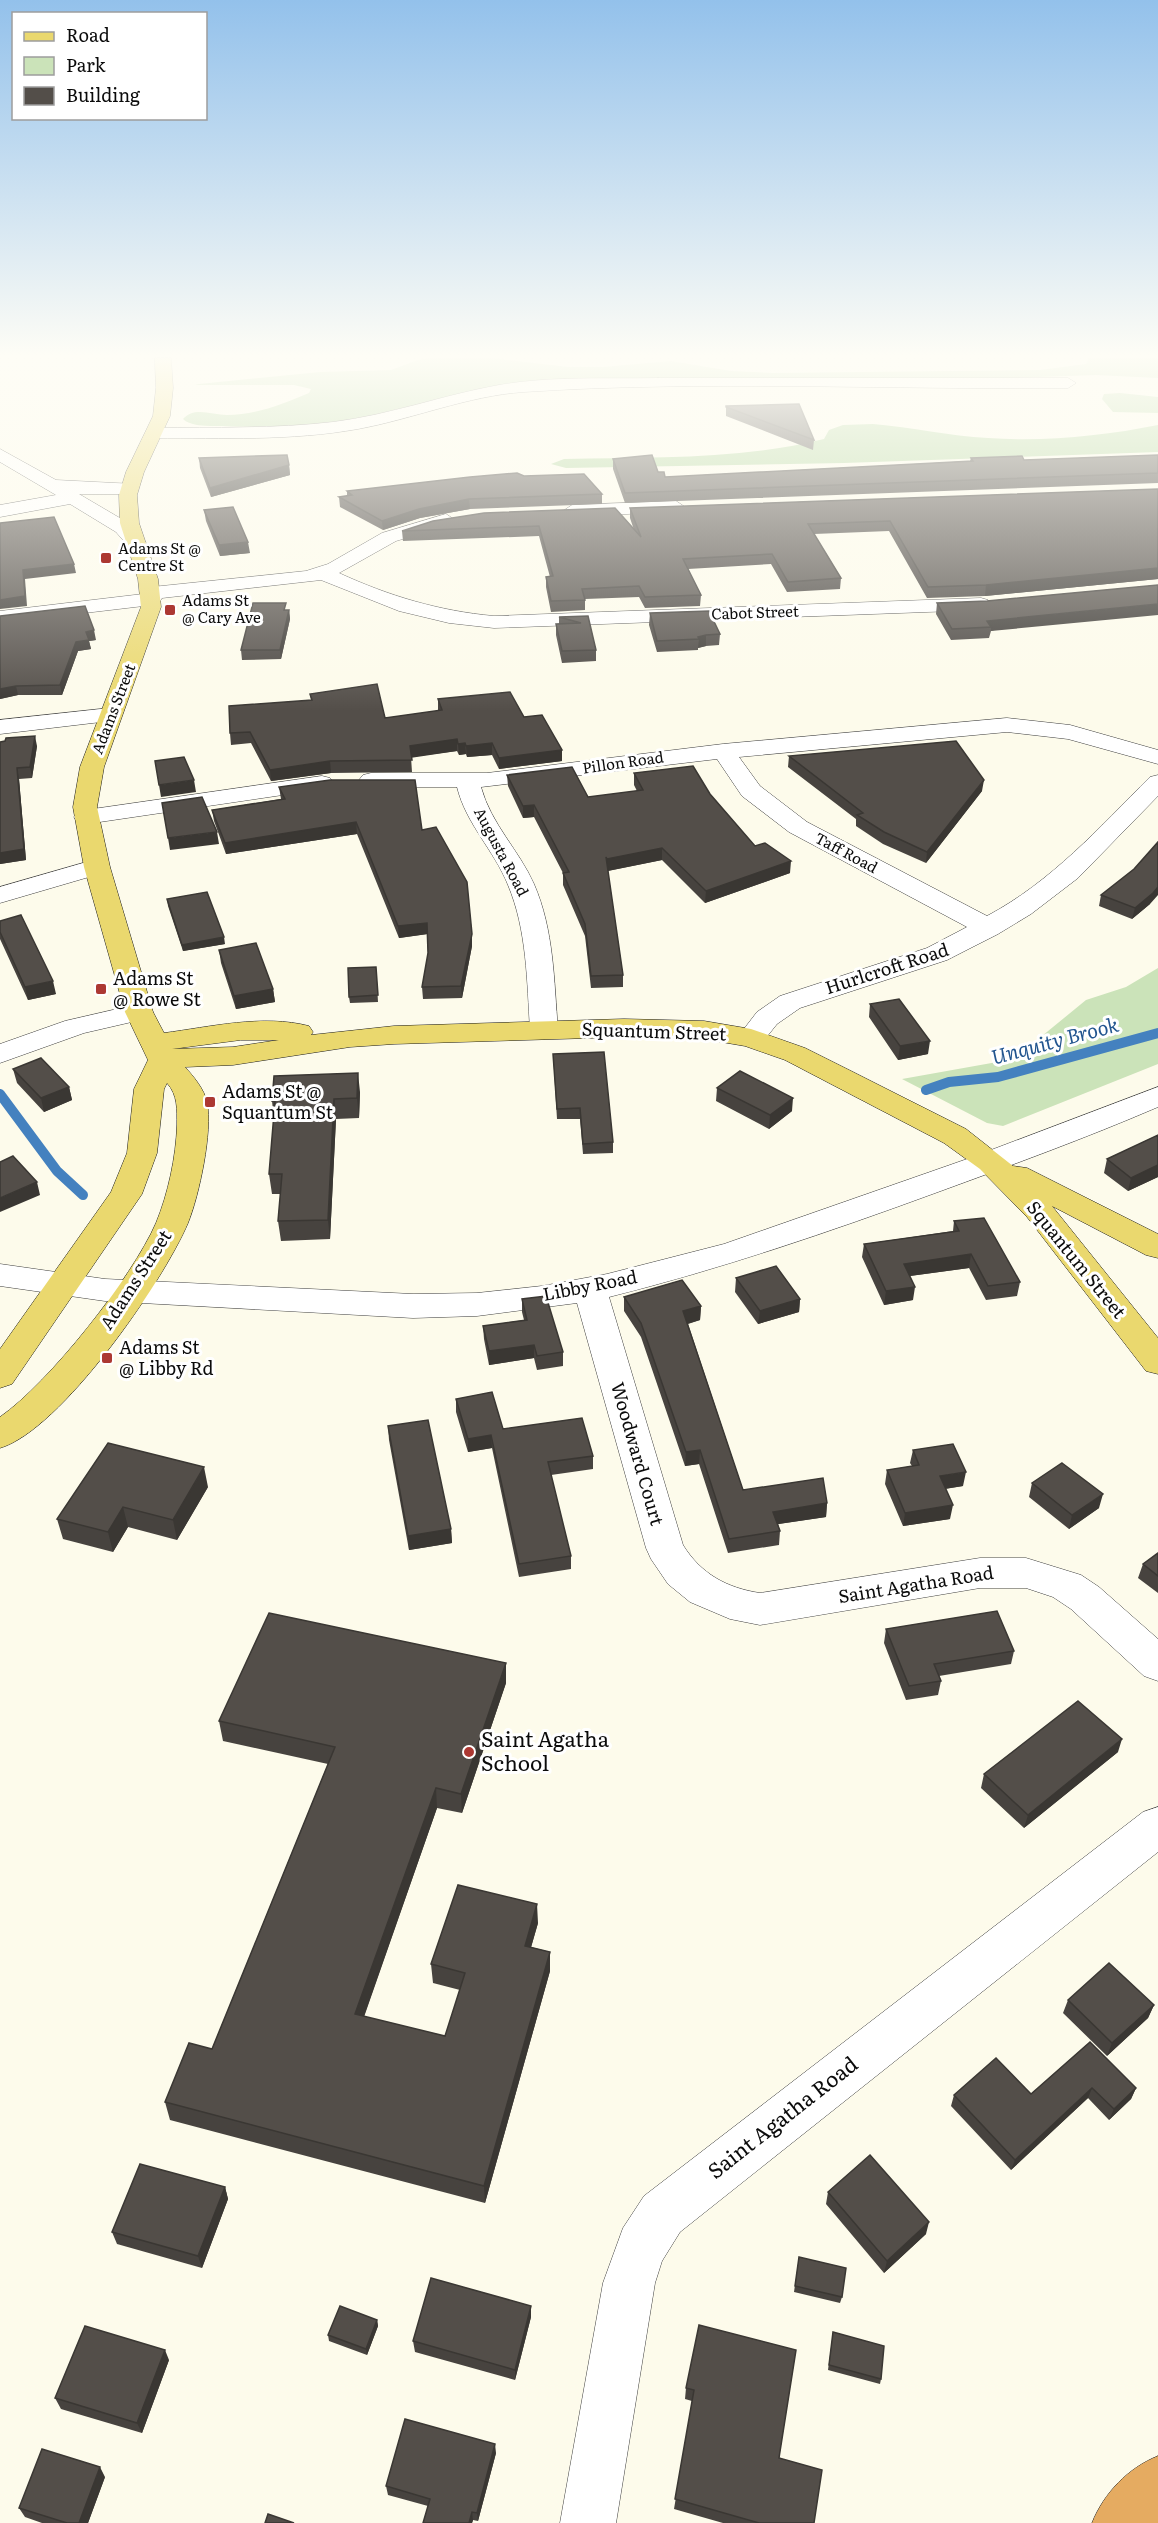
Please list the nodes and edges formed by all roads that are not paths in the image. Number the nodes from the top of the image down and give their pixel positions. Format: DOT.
graph roads {
  1 [pos="38,476"];
  2 [pos="135,476"];
  3 [pos="47,481"];
  4 [pos="129,488"];
  5 [pos="73,498"];
  6 [pos="693,507"];
  7 [pos="0,511"];
  8 [pos="550,512"];
  9 [pos="464,517"];
  10 [pos="136,543"];
  11 [pos="323,573"];
  12 [pos="152,596"];
  13 [pos="997,603"];
  14 [pos="0,617"];
  15 [pos="110,715"];
  16 [pos="0,727"];
  17 [pos="723,751"];
  18 [pos="1158,757"];
  19 [pos="468,782"];
  20 [pos="1158,782"];
  21 [pos="86,817"];
  22 [pos="97,867"];
  23 [pos="0,895"];
  24 [pos="989,928"];
  25 [pos="139,1012"];
  26 [pos="544,1030"];
  27 [pos="752,1038"];
  28 [pos="158,1051"];
  29 [pos="0,1054"];
  30 [pos="1158,1096"];
  31 [pos="991,1162"];
  32 [pos="132,1180"];
  33 [pos="184,1184"];
  34 [pos="1158,1247"];
  35 [pos="0,1275"];
  36 [pos="63,1286"];
  37 [pos="588,1288"];
  38 [pos="132,1292"];
  39 [pos="1158,1362"];
  40 [pos="0,1376"];
  41 [pos="0,1435"];
  42 [pos="717,1600"];
  43 [pos="1158,1664"];
  44 [pos="1158,1826"];
  45 [pos="1158,2484"];
  46 [pos="588,2523"];
  47 [pos="1120,2523"];
  1 -- 3 [label="street"];
  2 -- 4 [label="main road, Adams Street"];
  3 -- 4 [label="street"];
  3 -- 5 [label="street"];
  4 -- 10 [label="main road, Adams Street"];
  5 -- 7 [label="street"];
  5 -- 10 [label="street"];
  6 -- 8 [label="street"];
  9 -- 11 [label="street"];
  10 -- 12 [label="main road, Adams Street"];
  11 -- 12 [label="street"];
  11 -- 13 [label="street, Cabot Street"];
  12 -- 14 [label="street"];
  12 -- 15 [label="main road, Adams Street"];
  15 -- 16 [label="street"];
  15 -- 21 [label="main road, Adams Street"];
  17 -- 18 [label="street, Pillon Road"];
  17 -- 19 [label="street, Pillon Road"];
  17 -- 24 [label="street, Taff Road"];
  19 -- 21 [label="street, Pillon Road"];
  19 -- 26 [label="street, Augusta Road"];
  20 -- 24 [label="street, Hurlcroft Road"];
  21 -- 22 [label="main road, Adams Street"];
  22 -- 23 [label="street"];
  22 -- 25 [label="main road, Adams Street"];
  24 -- 27 [label="street, Hurlcroft Road"];
  25 -- 28 [label="main road, Adams Street"];
  25 -- 29 [label="street"];
  26 -- 27 [label="main road, Squantum Street"];
  26 -- 28 [label="main road, Squantum Street"];
  27 -- 31 [label="main road, Squantum Street"];
  28 -- 32 [label="main road"];
  28 -- 33 [label="main road, Adams Street"];
  30 -- 31 [label="street, Libby Road"];
  31 -- 34 [label="main road, Squantum Street"];
  31 -- 37 [label="street, Libby Road"];
  31 -- 39 [label="main road, Squantum Street"];
  32 -- 33 [label="main road"];
  32 -- 36 [label="main road"];
  33 -- 38 [label="main road, Adams Street"];
  35 -- 36 [label="street, Libby Road"];
  36 -- 38 [label="street, Libby Road"];
  36 -- 40 [label="main road"];
  37 -- 38 [label="street, Libby Road"];
  37 -- 42 [label="street, Woodward Court"];
  38 -- 41 [label="main road, Adams Street"];
  42 -- 43 [label="street, Saint Agatha Road"];
  44 -- 46 [label="street, Saint Agatha Road"];
  45 -- 47 [label="highway"];
}
